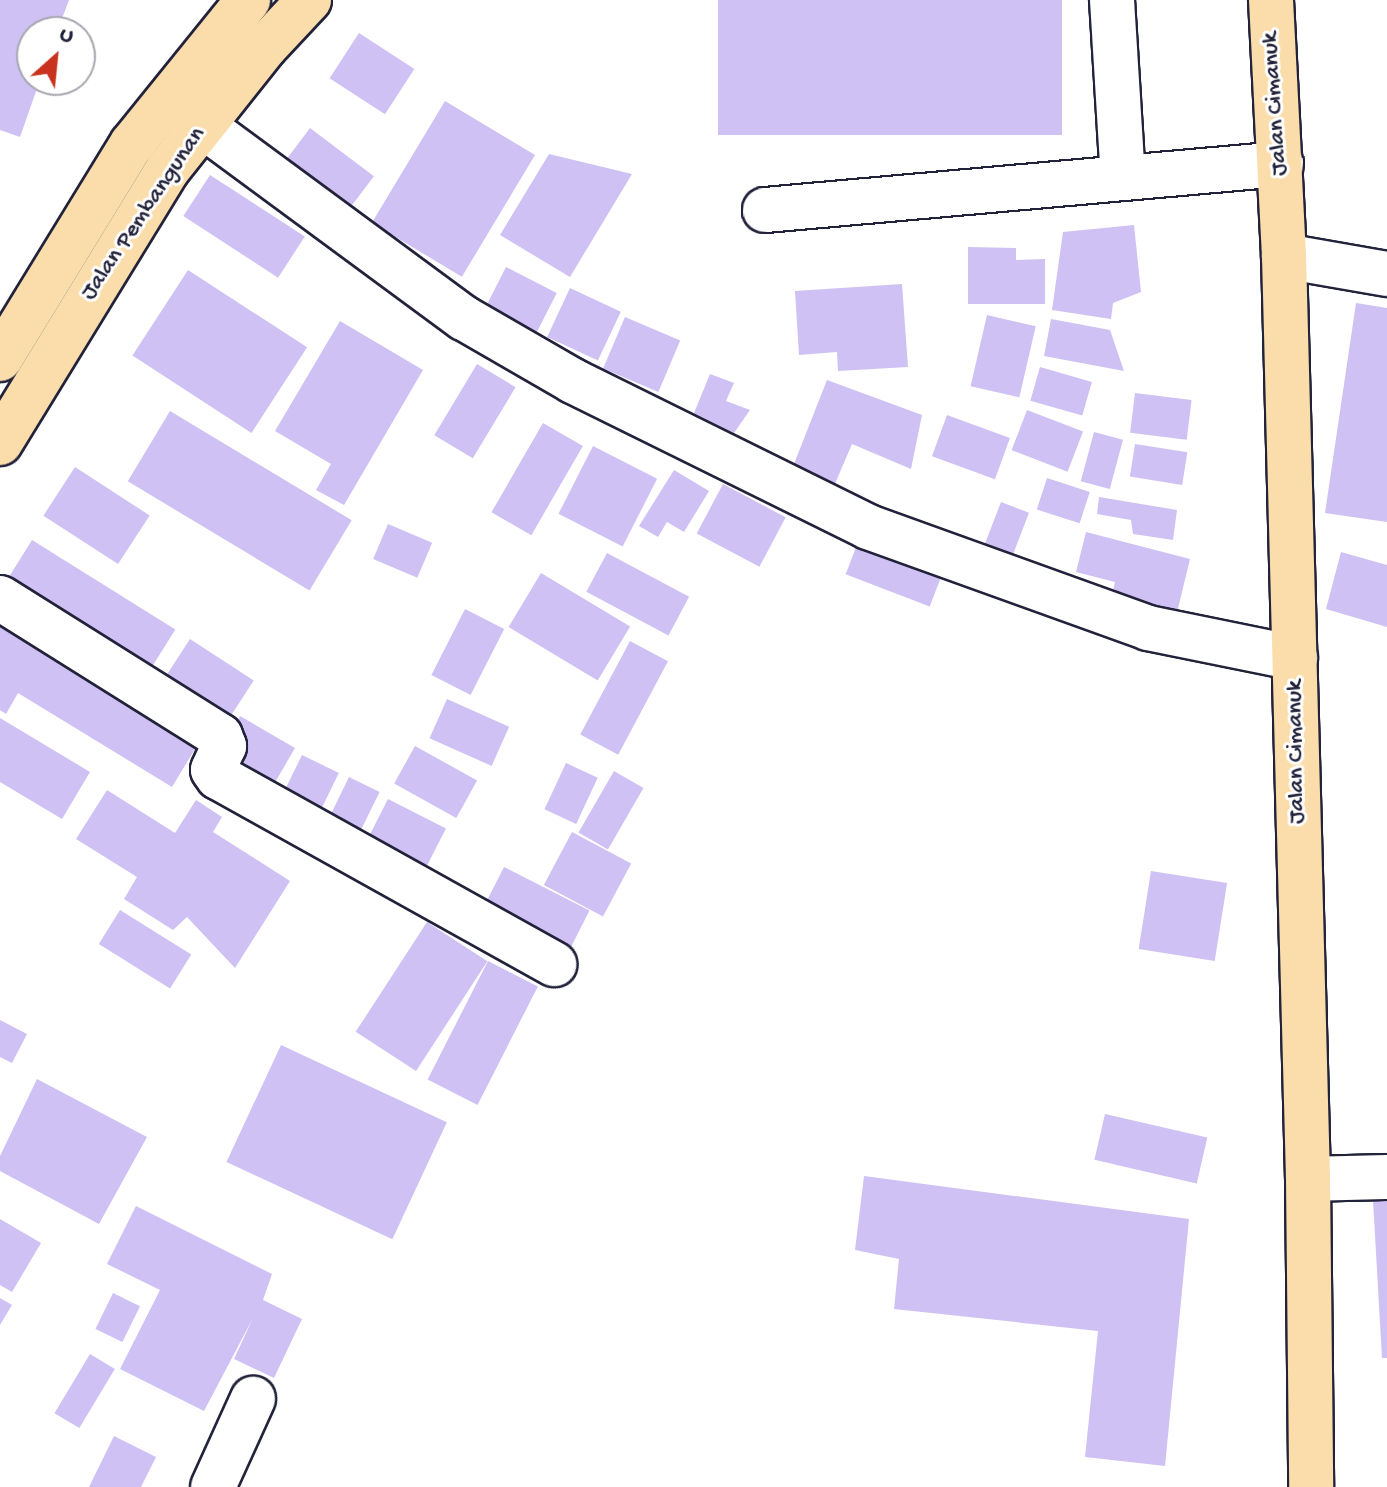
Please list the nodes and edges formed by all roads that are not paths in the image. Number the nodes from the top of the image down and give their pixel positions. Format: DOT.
graph roads {
  1 [pos="248,0"];
  2 [pos="309,0"];
  3 [pos="1112,0"];
  4 [pos="1270,9"];
  5 [pos="166,99"];
  6 [pos="203,125"];
  7 [pos="1281,164"];
  8 [pos="1123,178"];
  9 [pos="765,210"];
  10 [pos="1284,256"];
  11 [pos="1387,274"];
  12 [pos="11,315"];
  13 [pos="0,359"];
  14 [pos="0,443"];
  15 [pos="0,598"];
  16 [pos="1295,658"];
  17 [pos="554,964"];
  18 [pos="1387,1177"];
  19 [pos="1308,1179"];
  20 [pos="253,1399"];
  21 [pos="213,1487"];
  22 [pos="1311,1487"];
  1 -- 5 [label="main road, Jalan Pembangunan"];
  2 -- 6 [label="main road, Jalan Pembangunan"];
  3 -- 8 [label="street"];
  4 -- 7 [label="main road, Jalan Cimanuk"];
  5 -- 6 [label="street"];
  5 -- 12 [label="main road, Jalan Pembangunan"];
  6 -- 14 [label="main road, Jalan Pembangunan"];
  6 -- 16 [label="street"];
  7 -- 8 [label="street"];
  7 -- 10 [label="main road, Jalan Cimanuk"];
  8 -- 9 [label="street"];
  10 -- 11 [label="street"];
  10 -- 16 [label="main road, Jalan Cimanuk"];
  12 -- 13 [label="main road, Jalan Pembangunan"];
  15 -- 17 [label="street"];
  16 -- 19 [label="main road, Jalan Cimanuk"];
  18 -- 19 [label="street"];
  19 -- 22 [label="main road, Jalan Cimanuk"];
  20 -- 21 [label="street"];
}
